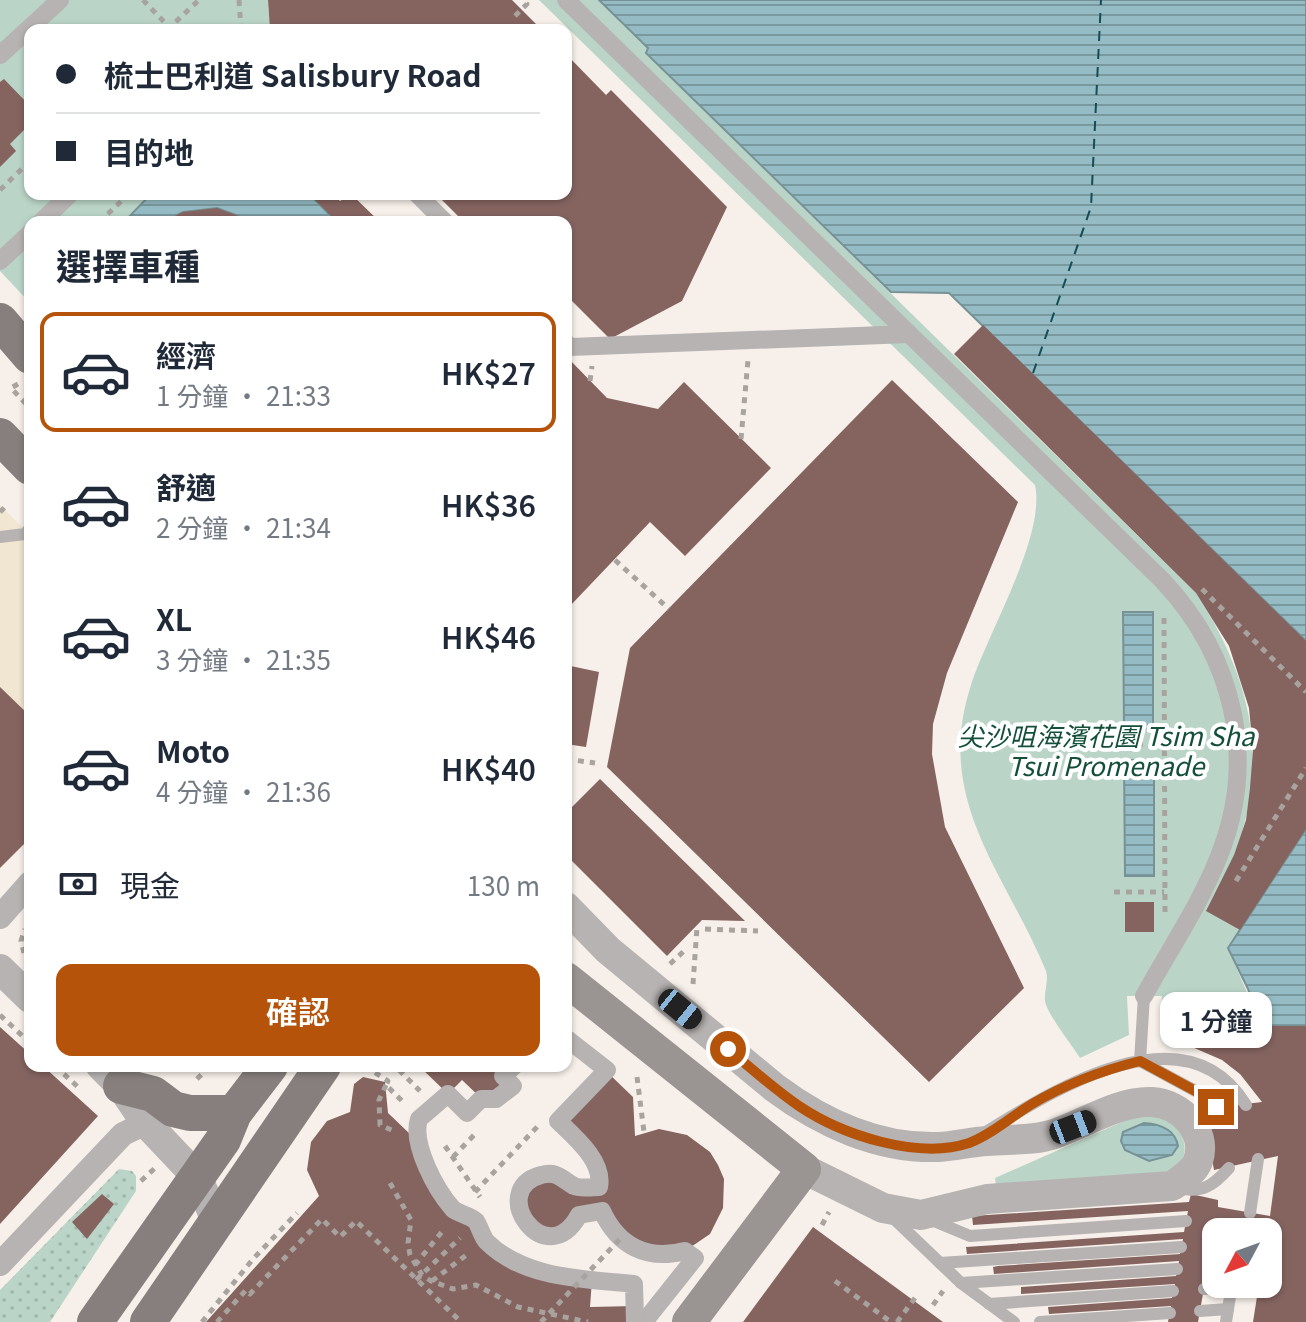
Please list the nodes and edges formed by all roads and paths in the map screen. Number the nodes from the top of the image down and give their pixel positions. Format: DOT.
graph roads {
  1 [pos="60,0"];
  2 [pos="143,0"];
  3 [pos="199,0"];
  4 [pos="239,0"];
  5 [pos="522,0"];
  6 [pos="566,0"];
  7 [pos="515,16"];
  8 [pos="34,24"];
  9 [pos="165,24"];
  10 [pos="174,24"];
  11 [pos="241,24"];
  12 [pos="24,33"];
  13 [pos="0,55"];
  14 [pos="24,167"];
  15 [pos="0,190"];
  16 [pos="64,200"];
  17 [pos="118,200"];
  18 [pos="123,200"];
  19 [pos="423,200"];
  20 [pos="118,205"];
  21 [pos="47,216"];
  22 [pos="106,216"];
  23 [pos="439,216"];
  24 [pos="24,239"];
  25 [pos="0,261"];
  26 [pos="909,334"];
  27 [pos="11,345"];
  28 [pos="572,347"];
  29 [pos="748,349"];
  30 [pos="24,402"];
  31 [pos="0,436"];
  32 [pos="741,439"];
  33 [pos="24,461"];
  34 [pos="8,504"];
  35 [pos="0,512"];
  36 [pos="24,534"];
  37 [pos="0,537"];
  38 [pos="615,560"];
  39 [pos="1163,581"];
  40 [pos="669,609"];
  41 [pos="1113,744"];
  42 [pos="1164,745"];
  43 [pos="1238,745"];
  44 [pos="572,760"];
  45 [pos="595,763"];
  46 [pos="1306,768"];
  47 [pos="1231,889"];
  48 [pos="24,890"];
  49 [pos="1114,892"];
  50 [pos="1164,892"];
  51 [pos="572,913"];
  52 [pos="0,917"];
  53 [pos="1165,917"];
  54 [pos="697,927"];
  55 [pos="705,929"];
  56 [pos="758,931"];
  57 [pos="684,951"];
  58 [pos="670,964"];
  59 [pos="0,969"];
  60 [pos="572,984"];
  61 [pos="693,984"];
  62 [pos="24,992"];
  63 [pos="1144,996"];
  64 [pos="0,1015"];
  65 [pos="24,1037"];
  66 [pos="572,1043"];
  67 [pos="1140,1061"];
  68 [pos="265,1072"];
  69 [pos="319,1072"];
  70 [pos="374,1072"];
  71 [pos="507,1072"];
  72 [pos="111,1076"];
  73 [pos="637,1077"];
  74 [pos="386,1085"];
  75 [pos="1246,1105"];
  76 [pos="1216,1107"];
  77 [pos="234,1113"];
  78 [pos="146,1123"];
  79 [pos="644,1132"];
  80 [pos="970,1143"];
  81 [pos="1258,1159"];
  82 [pos="1229,1168"];
  83 [pos="804,1169"];
  84 [pos="197,1177"];
  85 [pos="390,1183"];
  86 [pos="1172,1186"];
  87 [pos="831,1208"];
  88 [pos="883,1208"];
  89 [pos="297,1213"];
  90 [pos="1250,1213"];
  91 [pos="921,1215"];
  92 [pos="216,1220"];
  93 [pos="1186,1221"];
  94 [pos="448,1225"];
  95 [pos="822,1225"];
  96 [pos="460,1238"];
  97 [pos="620,1239"];
  98 [pos="1181,1247"];
  99 [pos="473,1250"];
  100 [pos="940,1263"];
  101 [pos="0,1264"];
  102 [pos="415,1265"];
  103 [pos="1177,1269"];
  104 [pos="422,1275"];
  105 [pos="416,1280"];
  106 [pos="431,1281"];
  107 [pos="835,1281"];
  108 [pos="961,1283"];
  109 [pos="944,1290"];
  110 [pos="1173,1291"];
  111 [pos="918,1294"];
  112 [pos="989,1304"];
  113 [pos="933,1305"];
  114 [pos="1200,1311"];
  115 [pos="1170,1313"];
  116 [pos="1227,1316"];
  117 [pos="95,1322"];
  118 [pos="148,1322"];
  119 [pos="202,1322"];
  120 [pos="217,1322"];
  121 [pos="461,1322"];
  122 [pos="541,1322"];
  123 [pos="588,1322"];
  124 [pos="635,1322"];
  125 [pos="644,1322"];
  126 [pos="689,1322"];
  127 [pos="891,1322"];
  128 [pos="897,1322"];
  129 [pos="1014,1322"];
  130 [pos="1040,1322"];
  1 -- 8 [label="street"];
  2 -- 9 [label="path"];
  3 -- 10 [label="path"];
  4 -- 11 [label="path"];
  5 -- 7 [label="path"];
  6 -- 26 [label="street"];
  12 -- 13 [label="street"];
  14 -- 15 [label="path"];
  16 -- 21 [label="street"];
  17 -- 20 [label="path"];
  18 -- 20 [label="path"];
  19 -- 23 [label="street"];
  20 -- 22 [label="path"];
  24 -- 25 [label="street"];
  26 -- 28 [label="street"];
  26 -- 39 [label="street"];
  27 -- 30 [label="path"];
  29 -- 32 [label="path"];
  31 -- 33 [label="main road"];
  34 -- 35 [label="path"];
  36 -- 37 [label="lane"];
  38 -- 40 [label="path, bridge"];
  39 -- 42 [label="path"];
  39 -- 43 [label="street"];
  41 -- 42 [label="path"];
  42 -- 43 [label="path"];
  42 -- 50 [label="path"];
  43 -- 63 [label="street"];
  44 -- 45 [label="path"];
  46 -- 47 [label="path"];
  48 -- 52 [label="street"];
  49 -- 50 [label="path"];
  50 -- 53 [label="path"];
  51 -- 80 [label="street"];
  54 -- 61 [label="path"];
  55 -- 56 [label="path"];
  57 -- 58 [label="path"];
  59 -- 62 [label="street"];
  60 -- 83 [label="main road"];
  63 -- 67 [label="lane"];
  64 -- 65 [label="path"];
  66 -- 97 [label="street"];
  67 -- 75 [label="lane"];
  67 -- 76 [label="lane"];
  67 -- 80 [label="lane"];
  68 -- 77 [label="main road"];
  69 -- 92 [label="main road"];
  70 -- 74 [label="path"];
  71 -- 124 [label="street"];
  72 -- 77 [label="main road"];
  72 -- 78 [label="street"];
  73 -- 79 [label="path"];
  77 -- 84 [label="main road"];
  78 -- 84 [label="street"];
  78 -- 101 [label="street"];
  80 -- 86 [label="street"];
  81 -- 90 [label="lane"];
  82 -- 86 [label="lane"];
  83 -- 88 [label="street"];
  83 -- 126 [label="main road"];
  84 -- 92 [label="street"];
  84 -- 117 [label="main road"];
  85 -- 102 [label="path"];
  86 -- 91 [label="street"];
  87 -- 95 [label="path"];
  88 -- 91 [label="street"];
  88 -- 100 [label="lane"];
  89 -- 119 [label="path"];
  91 -- 93 [label="lane"];
  92 -- 118 [label="main road"];
  94 -- 102 [label="path"];
  96 -- 104 [label="path"];
  97 -- 122 [label="path, bridge"];
  97 -- 125 [label="street"];
  98 -- 100 [label="lane"];
  99 -- 106 [label="path"];
  100 -- 108 [label="lane"];
  102 -- 104 [label="path"];
  103 -- 108 [label="lane"];
  104 -- 105 [label="path"];
  104 -- 106 [label="path"];
  105 -- 120 [label="path"];
  105 -- 121 [label="path"];
  106 -- 123 [label="path"];
  107 -- 127 [label="path"];
  108 -- 112 [label="lane"];
  109 -- 113 [label="path"];
  110 -- 112 [label="lane"];
  111 -- 128 [label="path"];
  112 -- 129 [label="lane"];
  114 -- 116 [label="lane"];
  115 -- 130 [label="lane"];
}
